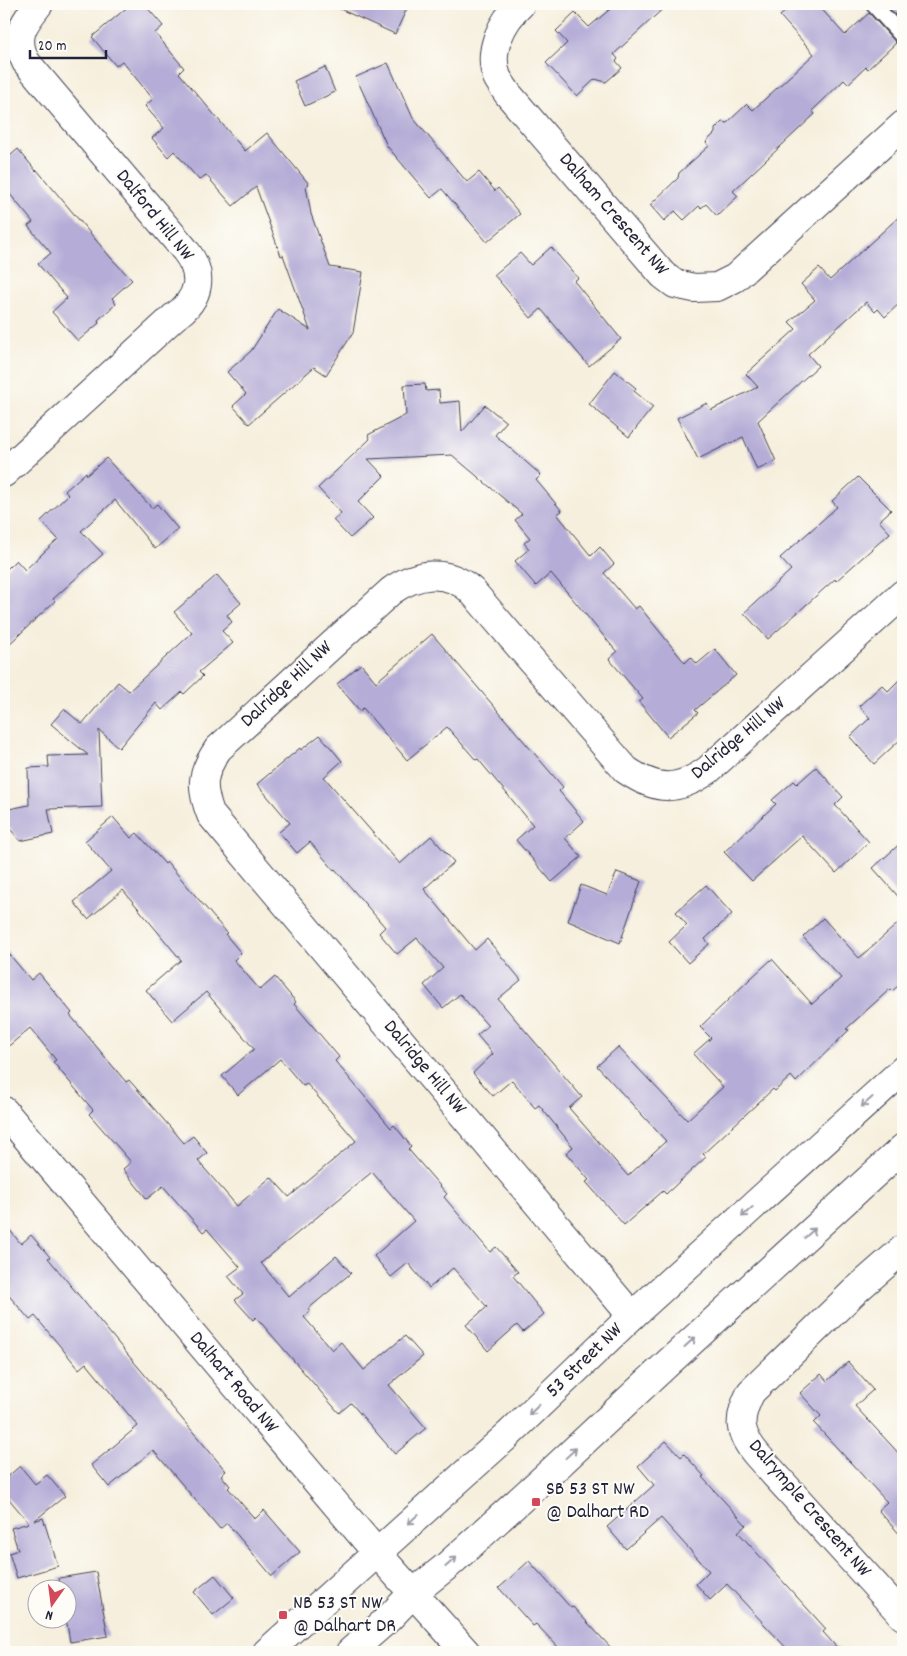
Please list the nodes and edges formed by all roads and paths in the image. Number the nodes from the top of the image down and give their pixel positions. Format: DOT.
graph roads {
  1 [pos="38,4"];
  2 [pos="521,4"];
  3 [pos="873,4"];
  4 [pos="903,37"];
  5 [pos="903,125"];
  6 [pos="4,472"];
  7 [pos="903,594"];
  8 [pos="903,1070"];
  9 [pos="4,1110"];
  10 [pos="903,1148"];
  11 [pos="903,1249"];
  12 [pos="632,1316"];
  13 [pos="378,1553"];
  14 [pos="413,1593"];
  15 [pos="903,1616"];
  16 [pos="267,1652"];
  17 [pos="350,1652"];
  18 [pos="466,1652"];
  1 -- 6 [label="street, Dalford Hill NW"];
  2 -- 5 [label="street, Dalham Crescent NW"];
  3 -- 4 [label="lane"];
  7 -- 12 [label="street, Dalridge Hill NW"];
  8 -- 12 [label="street, 53 Street NW, one-way"];
  9 -- 13 [label="street, Dalhart Road NW"];
  14 -- 10 [label="street, one-way"];
  11 -- 15 [label="street, Dalrymple Crescent NW"];
  12 -- 13 [label="street, 53 Street NW, one-way"];
  13 -- 14 [label="street, Dalhart Road NW"];
  13 -- 16 [label="street, 53 Street NW"];
  14 -- 17 [label="street"];
  14 -- 18 [label="street, Dalhart Road NW"];
}
